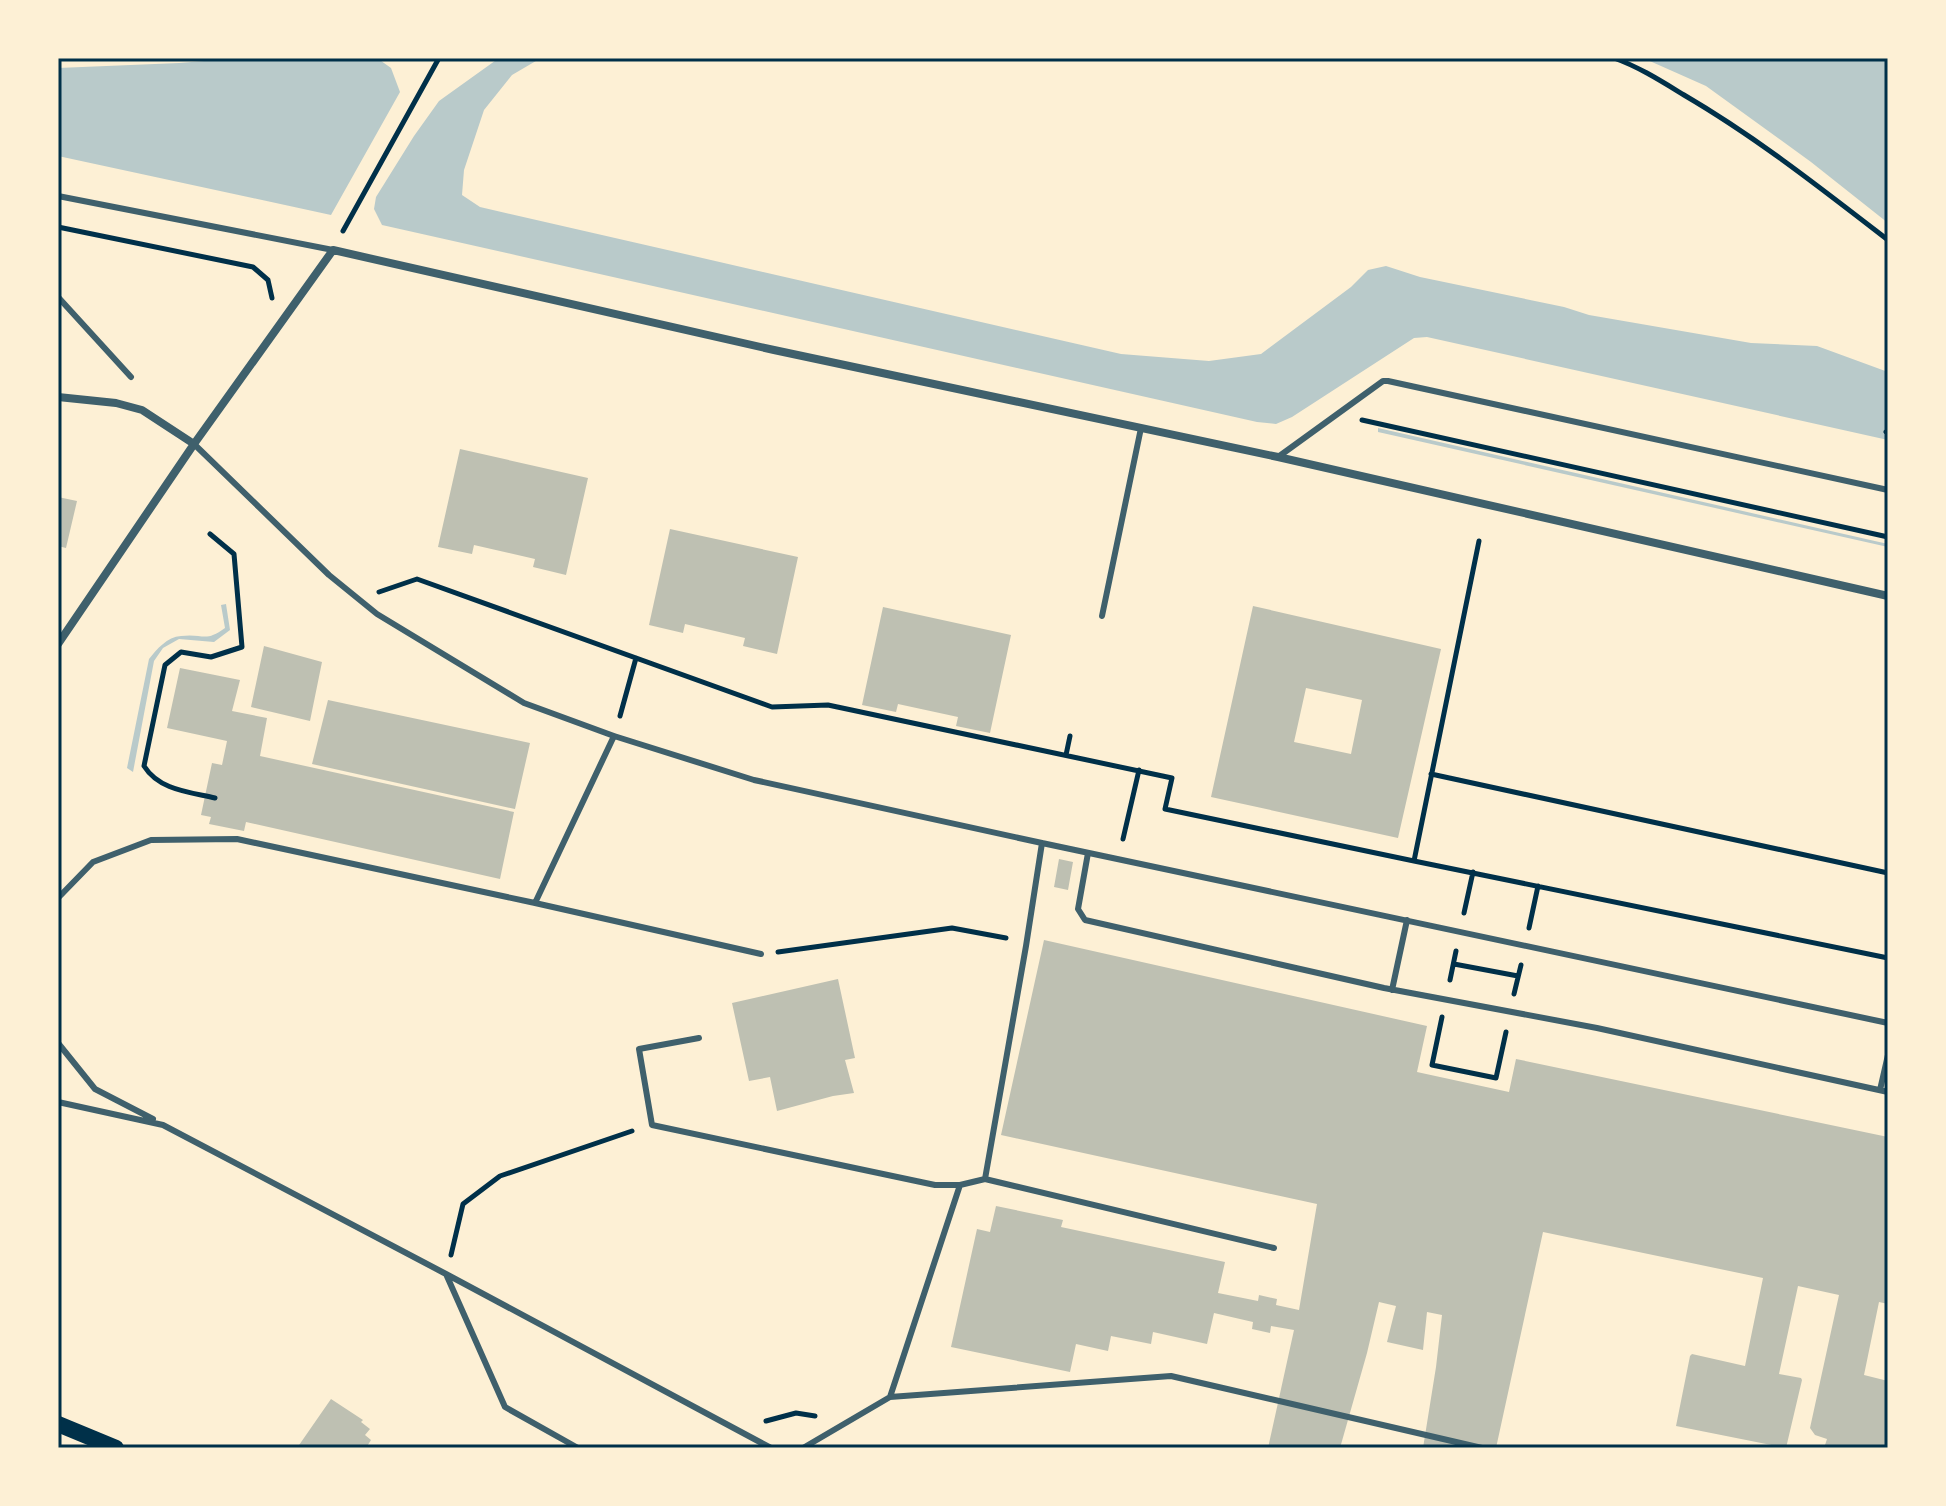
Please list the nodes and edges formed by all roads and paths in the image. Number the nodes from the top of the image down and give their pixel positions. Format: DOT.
graph roads {
  1 [pos="439,58"];
  2 [pos="1614,58"];
  3 [pos="58,196"];
  4 [pos="58,227"];
  5 [pos="1888,240"];
  6 [pos="333,250"];
  7 [pos="58,297"];
  8 [pos="268,306"];
  9 [pos="131,377"];
  10 [pos="58,397"];
  11 [pos="1335,416"];
  12 [pos="1141,428"];
  13 [pos="194,444"];
  14 [pos="1278,457"];
  15 [pos="1888,490"];
  16 [pos="210,534"];
  17 [pos="1888,537"];
  18 [pos="1479,541"];
  19 [pos="1888,596"];
  20 [pos="358,599"];
  21 [pos="1102,616"];
  22 [pos="58,644"];
  23 [pos="636,658"];
  24 [pos="614,736"];
  25 [pos="1070,736"];
  26 [pos="1066,755"];
  27 [pos="1139,770"];
  28 [pos="1431,774"];
  29 [pos="215,798"];
  30 [pos="1042,843"];
  31 [pos="1088,853"];
  32 [pos="1119,858"];
  33 [pos="1414,861"];
  34 [pos="1888,873"];
  35 [pos="58,898"];
  36 [pos="535,903"];
  37 [pos="1407,920"];
  38 [pos="1026,942"];
  39 [pos="761,954"];
  40 [pos="1888,958"];
  41 [pos="1454,964"];
  42 [pos="1518,976"];
  43 [pos="1392,990"];
  44 [pos="1888,1023"];
  45 [pos="699,1038"];
  46 [pos="58,1043"];
  47 [pos="1888,1055"];
  48 [pos="1884,1091"];
  49 [pos="58,1102"];
  50 [pos="163,1125"];
  51 [pos="652,1125"];
  52 [pos="985,1179"];
  53 [pos="960,1185"];
  54 [pos="1274,1248"];
  55 [pos="446,1274"];
  56 [pos="890,1397"];
  57 [pos="848,1422"];
  58 [pos="58,1424"];
  59 [pos="734,1428"];
  60 [pos="116,1448"];
  61 [pos="578,1448"];
  62 [pos="771,1448"];
  63 [pos="803,1448"];
  64 [pos="1482,1448"];
  1 -- 6 [label="path"];
  2 -- 5 [label="path"];
  3 -- 6 [label="lane"];
  4 -- 8 [label="path"];
  6 -- 12 [label="street"];
  6 -- 13 [label="street"];
  7 -- 9 [label="lane"];
  10 -- 13 [label="street"];
  11 -- 14 [label="lane"];
  11 -- 15 [label="lane"];
  11 -- 17 [label="path"];
  12 -- 14 [label="street"];
  12 -- 21 [label="lane"];
  13 -- 20 [label="lane"];
  13 -- 22 [label="street"];
  14 -- 19 [label="street"];
  16 -- 29 [label="path"];
  18 -- 28 [label="path"];
  20 -- 23 [label="path"];
  20 -- 24 [label="lane"];
  23 -- 24 [label="path"];
  23 -- 26 [label="path"];
  24 -- 30 [label="lane"];
  24 -- 36 [label="lane"];
  25 -- 26 [label="path"];
  26 -- 27 [label="path"];
  27 -- 32 [label="path"];
  27 -- 33 [label="path"];
  28 -- 33 [label="path"];
  28 -- 34 [label="path"];
  30 -- 31 [label="lane"];
  30 -- 38 [label="lane"];
  31 -- 32 [label="lane"];
  31 -- 43 [label="lane"];
  32 -- 37 [label="lane"];
  33 -- 40 [label="path"];
  35 -- 36 [label="lane"];
  36 -- 39 [label="lane"];
  37 -- 43 [label="lane"];
  37 -- 44 [label="lane"];
  38 -- 39 [label="path"];
  38 -- 52 [label="lane"];
  41 -- 42 [label="path"];
  43 -- 48 [label="lane"];
  45 -- 51 [label="lane"];
  46 -- 50 [label="lane"];
  47 -- 48 [label="lane"];
  49 -- 50 [label="lane"];
  50 -- 55 [label="lane"];
  51 -- 53 [label="lane"];
  51 -- 55 [label="path"];
  52 -- 53 [label="lane"];
  52 -- 54 [label="lane"];
  53 -- 56 [label="lane"];
  55 -- 59 [label="lane"];
  55 -- 61 [label="lane"];
  56 -- 57 [label="lane"];
  56 -- 64 [label="lane"];
  57 -- 59 [label="path"];
  57 -- 63 [label="lane"];
  58 -- 60 [label="main road"];
  59 -- 62 [label="lane"];
}
